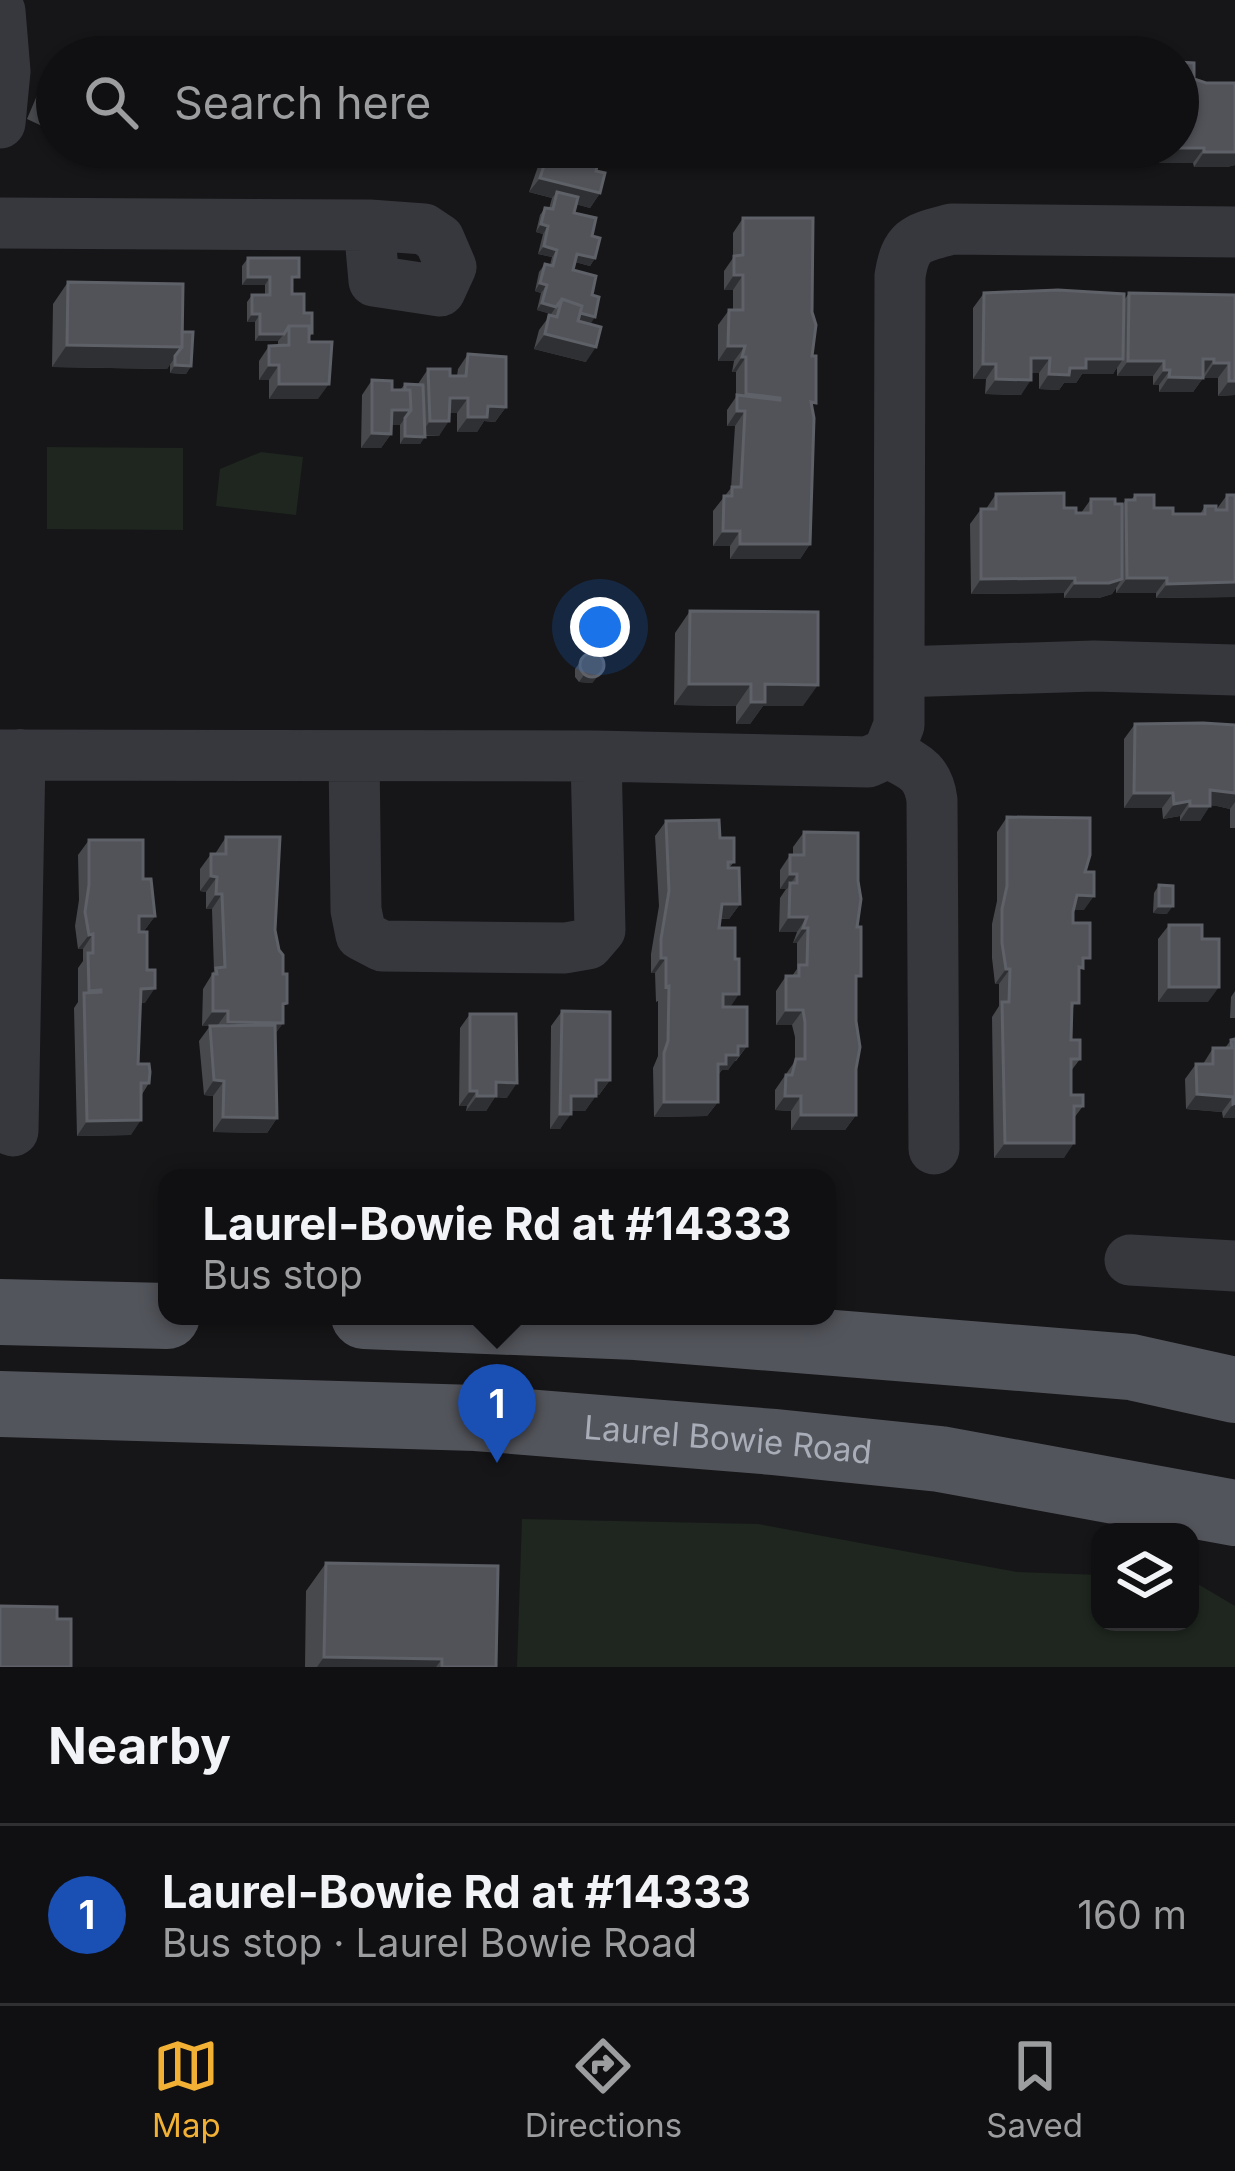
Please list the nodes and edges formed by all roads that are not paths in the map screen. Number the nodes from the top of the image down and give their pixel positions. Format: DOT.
graph roads {
  1 [pos="0,11"];
  2 [pos="0,123"];
  3 [pos="0,223"];
  4 [pos="369,225"];
  5 [pos="1235,232"];
  6 [pos="1235,670"];
  7 [pos="899,672"];
  8 [pos="888,753"];
  9 [pos="10,755"];
  10 [pos="354,756"];
  11 [pos="596,756"];
  12 [pos="14,1131"];
  13 [pos="934,1149"];
  14 [pos="1130,1260"];
  15 [pos="1235,1266"];
  16 [pos="0,1312"];
  17 [pos="158,1316"];
  18 [pos="587,1325"];
  19 [pos="1235,1364"];
  20 [pos="1131,1366"];
  21 [pos="1235,1390"];
  22 [pos="0,1404"];
  23 [pos="1235,1513"];
  1 -- 2 [label="street"];
  3 -- 4 [label="street"];
  5 -- 7 [label="street"];
  6 -- 7 [label="street"];
  7 -- 8 [label="street"];
  8 -- 11 [label="street"];
  8 -- 13 [label="street"];
  9 -- 10 [label="street"];
  9 -- 12 [label="street"];
  10 -- 11 [label="street"];
  10 -- 11 [label="street"];
  14 -- 15 [label="street"];
  16 -- 17 [label="main road"];
  18 -- 20 [label="main road"];
  19 -- 20 [label="main road"];
  20 -- 21 [label="main road"];
  22 -- 23 [label="main road, Laurel Bowie Road"];
}
